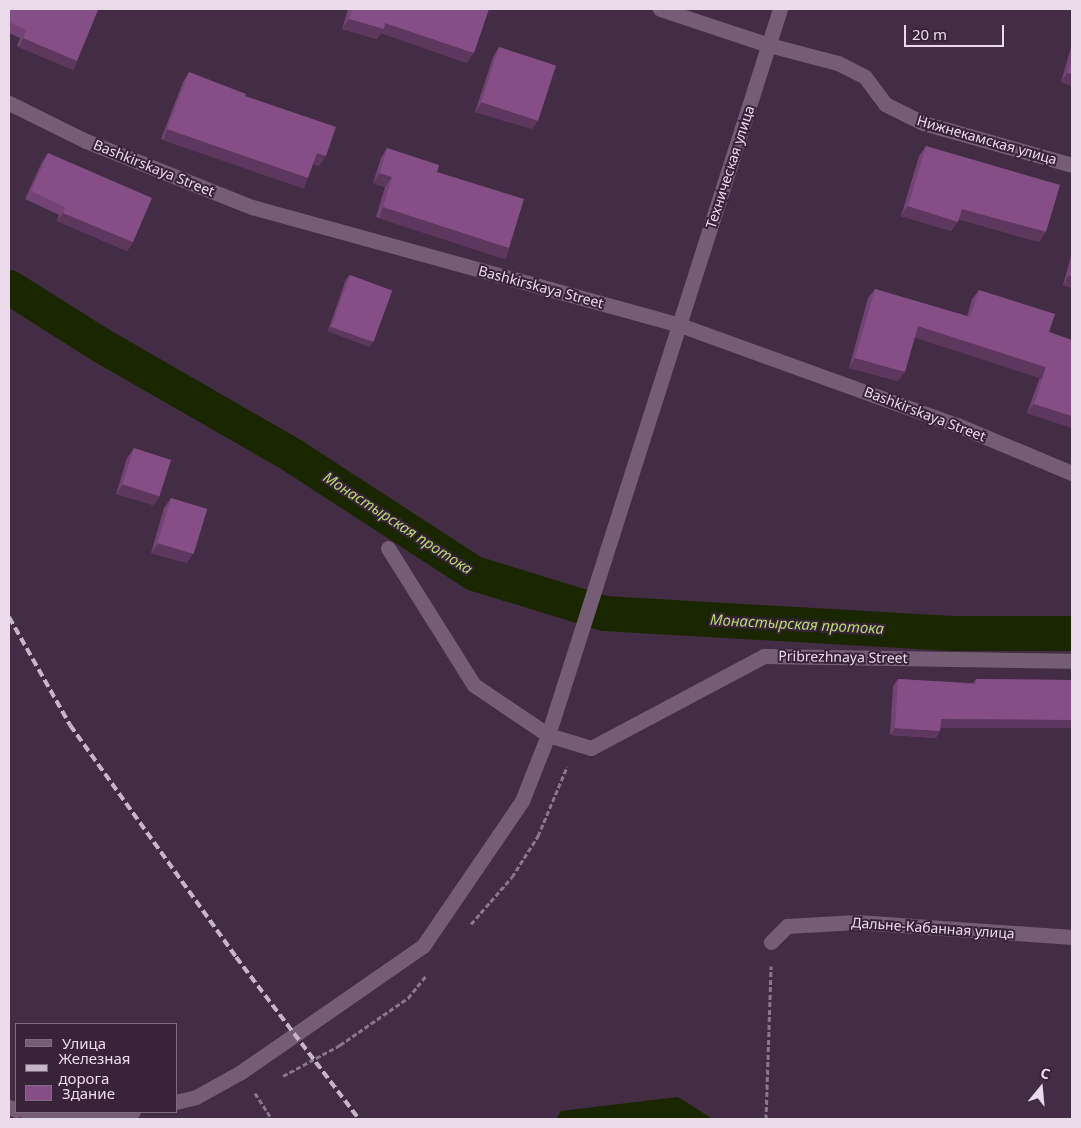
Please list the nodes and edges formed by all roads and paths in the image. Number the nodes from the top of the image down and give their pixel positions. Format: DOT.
graph roads {
  1 [pos="660,9"];
  2 [pos="780,9"];
  3 [pos="769,45"];
  4 [pos="9,104"];
  5 [pos="1072,165"];
  6 [pos="680,325"];
  7 [pos="1072,473"];
  8 [pos="388,548"];
  9 [pos="1072,661"];
  10 [pos="548,735"];
  11 [pos="1072,937"];
  12 [pos="771,942"];
  13 [pos="178,1102"];
  14 [pos="35,1113"];
  15 [pos="124,1113"];
  16 [pos="766,1119"];
  1 -- 3 [label="street, Нижнекамская улица"];
  2 -- 3 [label="street, Техническая улица"];
  3 -- 5 [label="street, Нижнекамская улица"];
  3 -- 6 [label="street, Техническая улица"];
  4 -- 6 [label="street, Bashkirskaya Street"];
  6 -- 7 [label="street, Bashkirskaya Street"];
  6 -- 10 [label="street, Техническая улица"];
  8 -- 10 [label="street, Pribrezhnaya Street"];
  9 -- 10 [label="street, Pribrezhnaya Street"];
  10 -- 13 [label="street, Техническая улица"];
  11 -- 12 [label="street, Дальне-Кабанная улица"];
  12 -- 16 [label="path"];
  14 -- 15 [label="street"];
}
